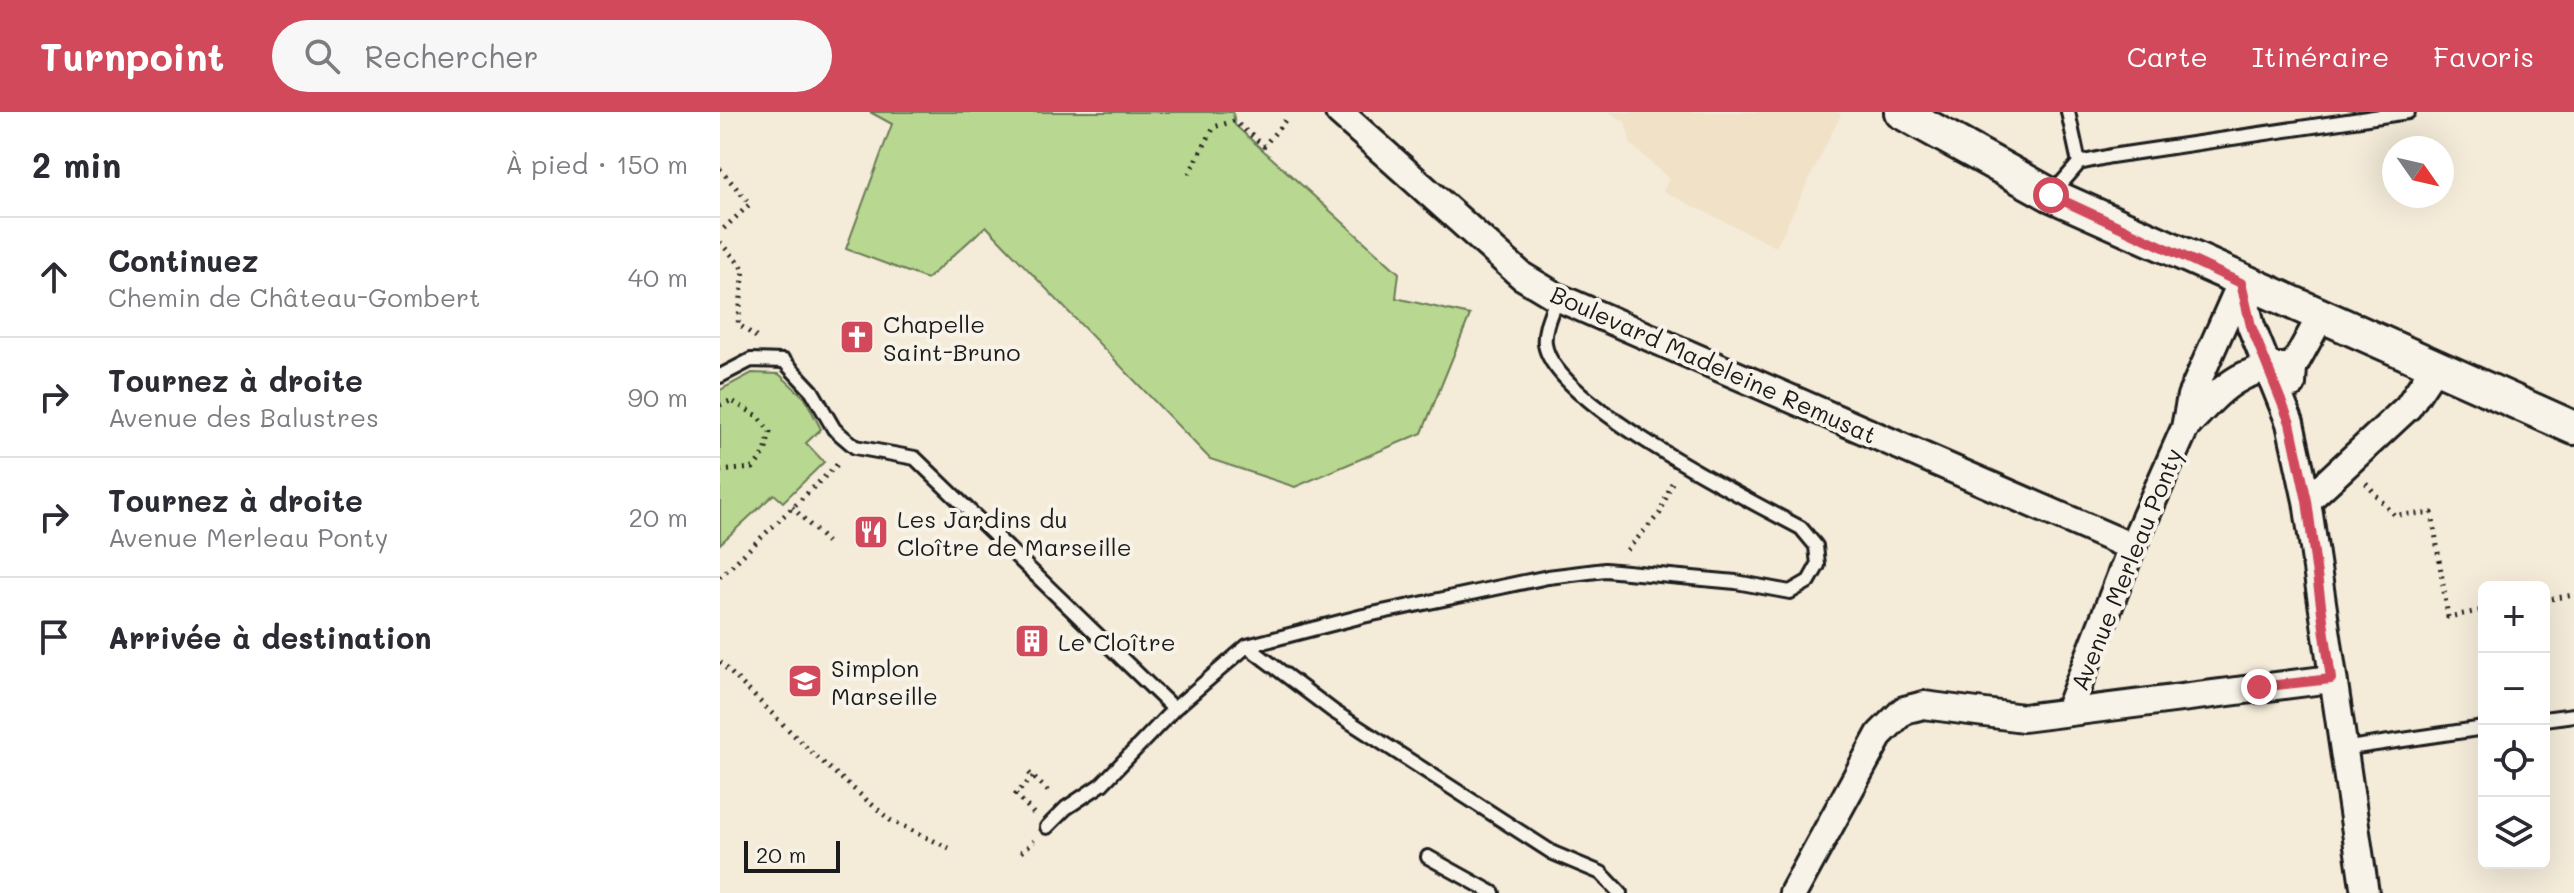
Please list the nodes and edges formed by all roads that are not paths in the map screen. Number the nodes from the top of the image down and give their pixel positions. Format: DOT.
graph roads {
  1 [pos="1339,112"];
  2 [pos="1901,112"];
  3 [pos="2068,112"];
  4 [pos="2408,112"];
  5 [pos="2079,163"];
  6 [pos="2051,195"];
  7 [pos="2241,283"];
  8 [pos="1557,297"];
  9 [pos="2320,318"];
  10 [pos="2280,366"];
  11 [pos="2434,368"];
  12 [pos="720,376"];
  13 [pos="2185,428"];
  14 [pos="2574,428"];
  15 [pos="2307,501"];
  16 [pos="2132,547"];
  17 [pos="1247,646"];
  18 [pos="2331,679"];
  19 [pos="1174,709"];
  20 [pos="2068,711"];
  21 [pos="2574,715"];
  22 [pos="2550,718"];
  23 [pos="2478,729"];
  24 [pos="2342,749"];
  25 [pos="1047,827"];
  26 [pos="1428,857"];
  27 [pos="1491,893"];
  28 [pos="1620,893"];
  29 [pos="1793,893"];
  30 [pos="2365,893"];
  1 -- 8 [label="street, Boulevard Madeleine Remusat"];
  2 -- 6 [label="street"];
  3 -- 5 [label="lane"];
  4 -- 5 [label="lane"];
  5 -- 6 [label="lane"];
  6 -- 7 [label="street"];
  7 -- 9 [label="street"];
  7 -- 10 [label="street"];
  7 -- 13 [label="street, Avenue Merleau Ponty"];
  8 -- 16 [label="street, Boulevard Madeleine Remusat"];
  8 -- 17 [label="lane"];
  9 -- 10 [label="street"];
  9 -- 11 [label="street"];
  10 -- 13 [label="street, Avenue Merleau Ponty"];
  10 -- 15 [label="street"];
  11 -- 14 [label="street"];
  11 -- 15 [label="street"];
  12 -- 19 [label="lane"];
  13 -- 16 [label="street, Avenue Merleau Ponty"];
  15 -- 18 [label="street"];
  16 -- 20 [label="street, Avenue Merleau Ponty"];
  17 -- 19 [label="lane"];
  17 -- 28 [label="lane"];
  18 -- 20 [label="street, Avenue Merleau Ponty"];
  18 -- 24 [label="street"];
  19 -- 25 [label="lane"];
  20 -- 29 [label="street, Avenue Merleau Ponty"];
  21 -- 22 [label="lane"];
  23 -- 24 [label="lane"];
  24 -- 30 [label="street"];
  26 -- 27 [label="lane"];
}
